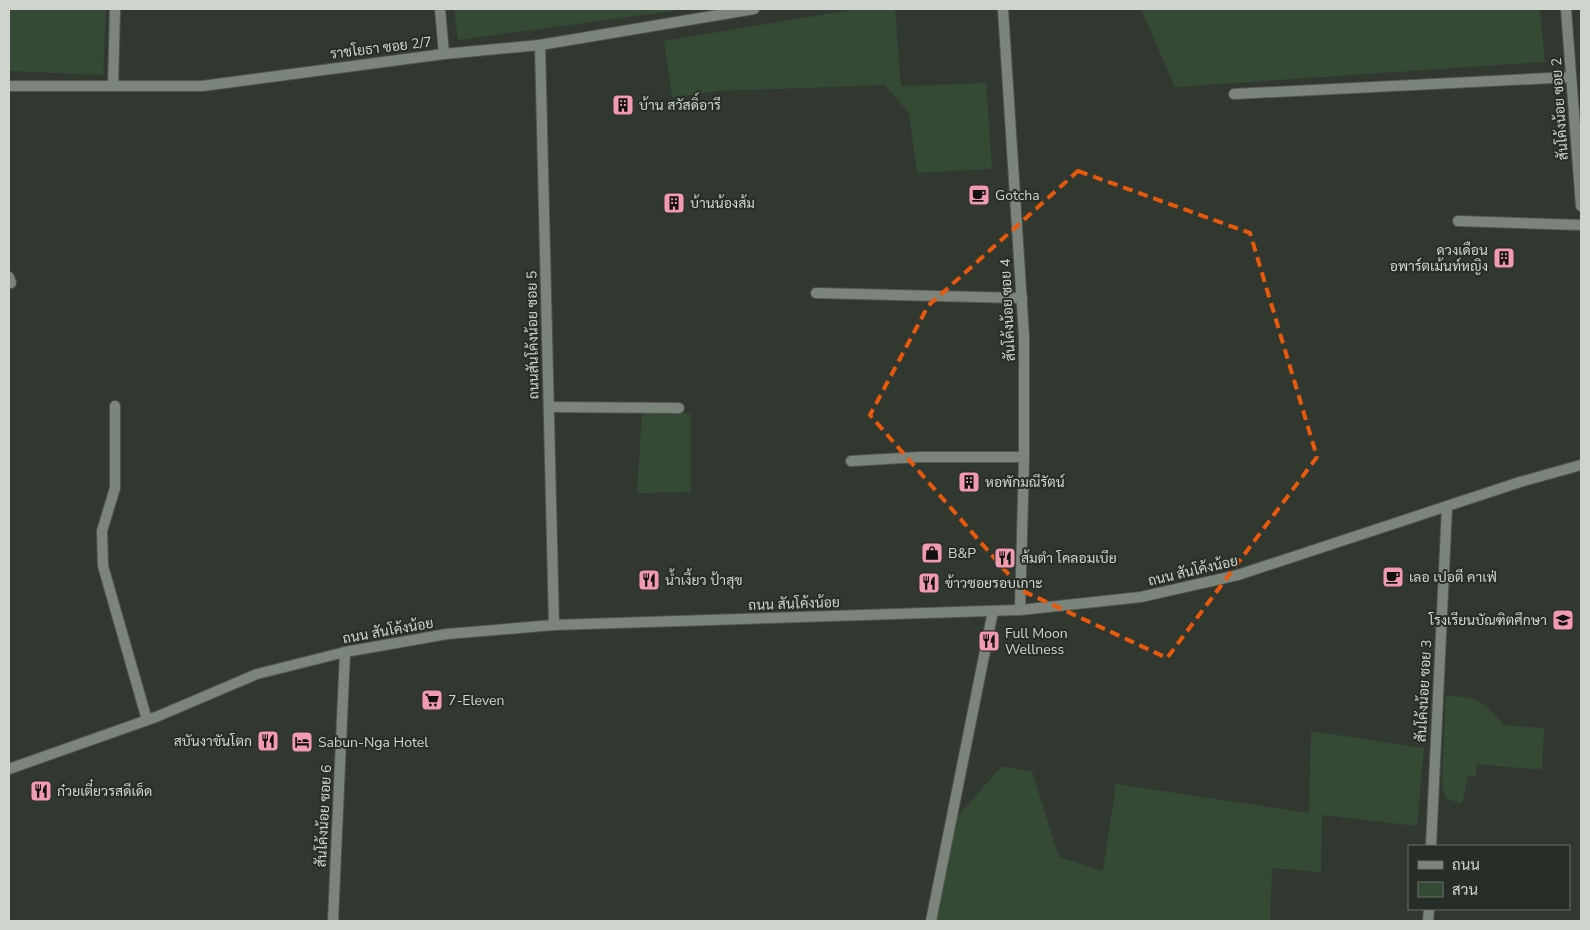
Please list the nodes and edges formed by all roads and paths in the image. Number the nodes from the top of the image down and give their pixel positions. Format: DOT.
graph roads {
  1 [pos="115,9"];
  2 [pos="440,9"];
  3 [pos="754,9"];
  4 [pos="1003,9"];
  5 [pos="1566,9"];
  6 [pos="540,45"];
  7 [pos="444,54"];
  8 [pos="1572,77"];
  9 [pos="9,86"];
  10 [pos="113,86"];
  11 [pos="1234,94"];
  12 [pos="1581,206"];
  13 [pos="1458,221"];
  14 [pos="1581,225"];
  15 [pos="816,293"];
  16 [pos="1022,298"];
  17 [pos="115,406"];
  18 [pos="549,407"];
  19 [pos="679,408"];
  20 [pos="1024,457"];
  21 [pos="850,461"];
  22 [pos="1581,465"];
  23 [pos="1446,507"];
  24 [pos="1020,610"];
  25 [pos="993,611"];
  26 [pos="554,625"];
  27 [pos="345,652"];
  28 [pos="148,720"];
  29 [pos="9,769"];
  30 [pos="1431,845"];
  31 [pos="333,921"];
  32 [pos="931,921"];
  1 -- 10 [label="street"];
  2 -- 7 [label="street"];
  3 -- 6 [label="street, ราชโยธา ซอย 2/7"];
  4 -- 16 [label="street, สันโค้งน้อย ซอย 4"];
  5 -- 8 [label="street, สันโค้งน้อย ซอย 2"];
  6 -- 7 [label="street, ราชโยธา ซอย 2/7"];
  6 -- 18 [label="street, ถนนสันโค้งน้อย ซอย 5"];
  7 -- 10 [label="street, ราชโยธา ซอย 2/7"];
  8 -- 11 [label="street"];
  8 -- 12 [label="street, สันโค้งน้อย ซอย 2"];
  9 -- 10 [label="street, ราชโยธา ซอย 2/7"];
  13 -- 14 [label="street"];
  15 -- 16 [label="street"];
  16 -- 20 [label="street, สันโค้งน้อย ซอย 4"];
  17 -- 28 [label="street"];
  18 -- 19 [label="street"];
  18 -- 26 [label="street, ถนนสันโค้งน้อย ซอย 5"];
  20 -- 21 [label="street"];
  20 -- 24 [label="street, สันโค้งน้อย ซอย 4"];
  22 -- 23 [label="street, ถนน สันโค้งน้อย"];
  23 -- 24 [label="street, ถนน สันโค้งน้อย"];
  23 -- 30 [label="street, สันโค้งน้อย ซอย 3"];
  24 -- 25 [label="street, ถนน สันโค้งน้อย"];
  25 -- 26 [label="street, ถนน สันโค้งน้อย"];
  25 -- 32 [label="street"];
  26 -- 27 [label="street, ถนน สันโค้งน้อย"];
  27 -- 28 [label="street, ถนน สันโค้งน้อย"];
  27 -- 31 [label="street, สันโค้งน้อย ซอย 6"];
  28 -- 29 [label="street, ถนน สันโค้งน้อย"];
}
